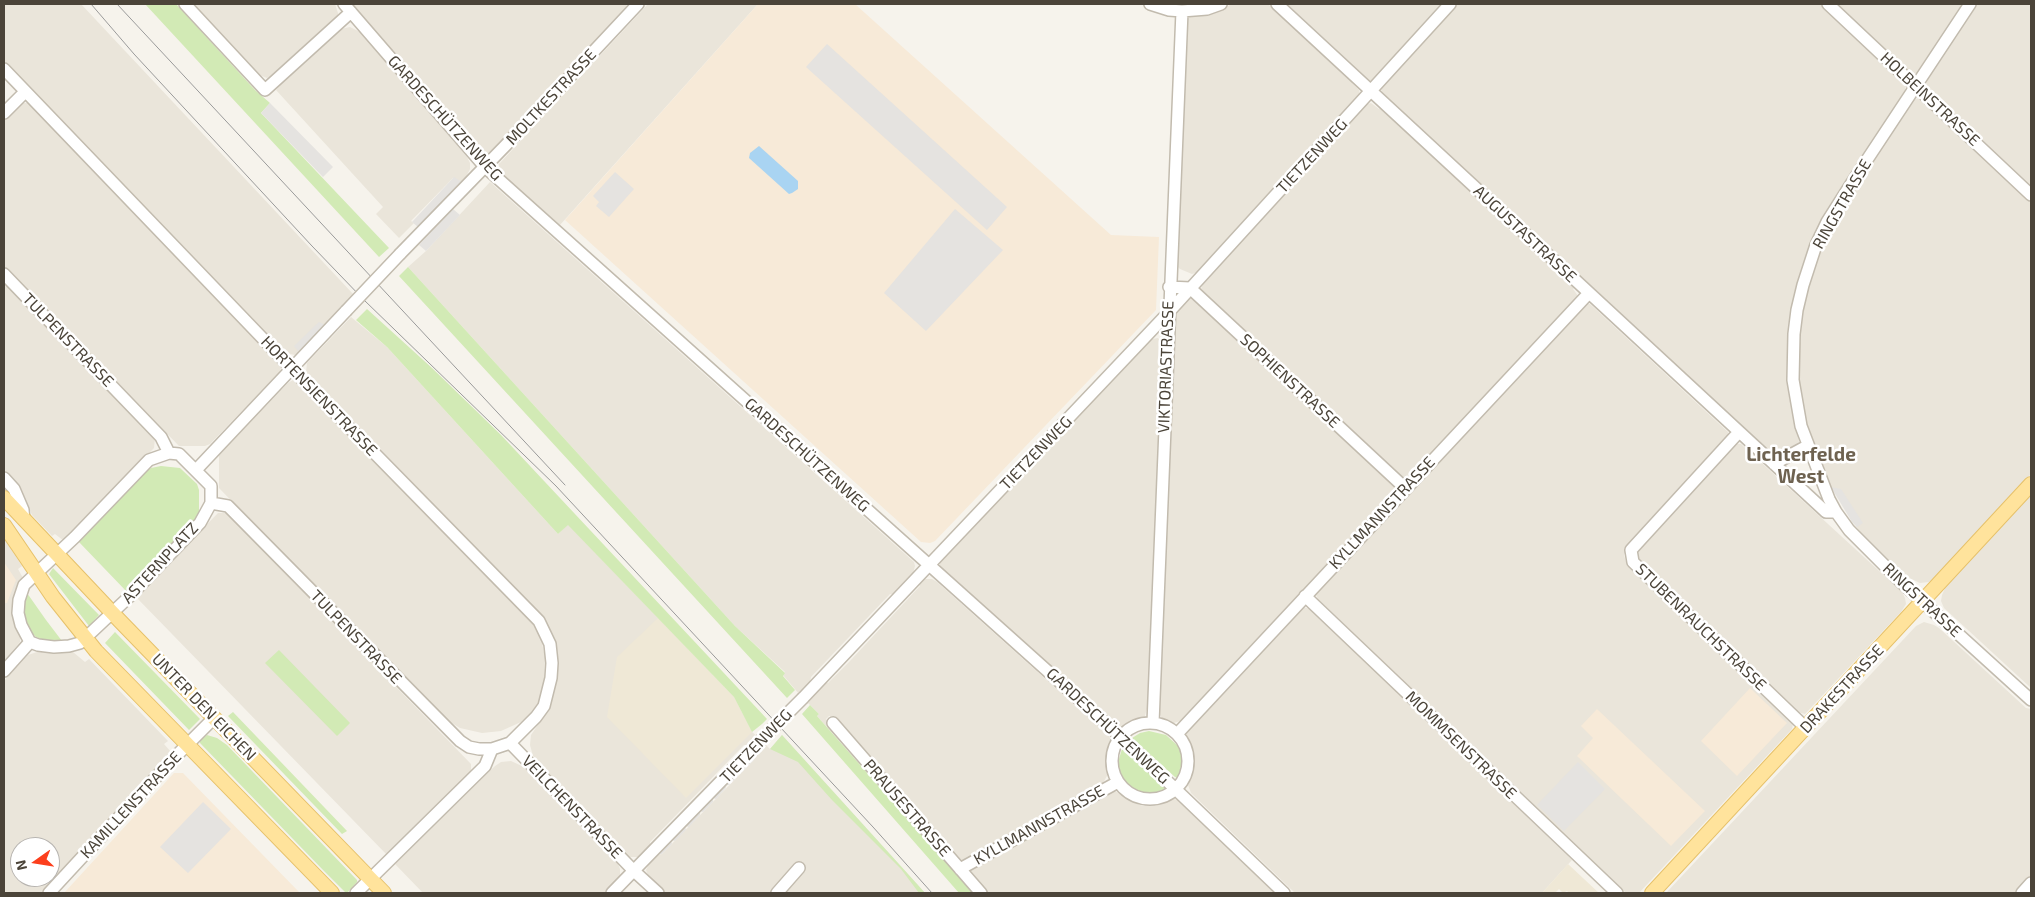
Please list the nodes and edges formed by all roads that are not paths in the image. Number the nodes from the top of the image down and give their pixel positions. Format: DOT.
graph roads {
  1 [pos="185,4"];
  2 [pos="638,4"];
  3 [pos="1150,4"];
  4 [pos="1221,4"];
  5 [pos="1277,4"];
  6 [pos="1450,4"];
  7 [pos="1828,4"];
  8 [pos="1970,4"];
  9 [pos="347,8"];
  10 [pos="1182,11"];
  11 [pos="4,69"];
  12 [pos="1915,86"];
  13 [pos="1372,91"];
  14 [pos="25,92"];
  15 [pos="4,112"];
  16 [pos="485,167"];
  17 [pos="2031,195"];
  18 [pos="4,274"];
  19 [pos="1169,287"];
  20 [pos="1190,288"];
  21 [pos="1589,293"];
  22 [pos="1168,313"];
  23 [pos="292,369"];
  24 [pos="1739,432"];
  25 [pos="1807,446"];
  26 [pos="169,453"];
  27 [pos="1774,464"];
  28 [pos="196,470"];
  29 [pos="4,478"];
  30 [pos="2031,484"];
  31 [pos="1405,488"];
  32 [pos="4,498"];
  33 [pos="211,503"];
  34 [pos="1836,512"];
  35 [pos="24,520"];
  36 [pos="4,525"];
  37 [pos="56,554"];
  38 [pos="929,565"];
  39 [pos="36,573"];
  40 [pos="1306,596"];
  41 [pos="1923,602"];
  42 [pos="112,613"];
  43 [pos="86,638"];
  44 [pos="30,642"];
  45 [pos="4,671"];
  46 [pos="2031,700"];
  47 [pos="214,718"];
  48 [pos="1153,722"];
  49 [pos="833,723"];
  50 [pos="1806,728"];
  51 [pos="1177,734"];
  52 [pos="1120,736"];
  53 [pos="510,743"];
  54 [pos="187,745"];
  55 [pos="492,748"];
  56 [pos="1118,782"];
  57 [pos="1176,789"];
  58 [pos="799,868"];
  59 [pos="960,869"];
  60 [pos="634,871"];
  61 [pos="371,879"];
  62 [pos="2031,883"];
  63 [pos="50,893"];
  64 [pos="332,893"];
  65 [pos="356,893"];
  66 [pos="384,893"];
  67 [pos="612,893"];
  68 [pos="658,893"];
  69 [pos="777,893"];
  70 [pos="981,893"];
  71 [pos="1284,893"];
  72 [pos="1617,893"];
  73 [pos="1652,893"];
  74 [pos="2022,893"];
  1 -- 9 [label="street"];
  2 -- 16 [label="street, MOLTKESTRASSE"];
  3 -- 10 [label="street"];
  4 -- 10 [label="street"];
  5 -- 13 [label="street, AUGUSTASTRASSE"];
  6 -- 13 [label="street, TIETZENWEG"];
  7 -- 12 [label="street, HOLBEINSTRASSE"];
  8 -- 12 [label="street, RINGSTRASSE"];
  9 -- 16 [label="street, GARDESCHÜTZENWEG"];
  10 -- 19 [label="street, VIKTORIASTRASSE"];
  11 -- 14 [label="street, HORTENSIENSTRASSE"];
  12 -- 17 [label="street, HOLBEINSTRASSE"];
  12 -- 25 [label="street, RINGSTRASSE"];
  13 -- 20 [label="street, TIETZENWEG"];
  13 -- 21 [label="street, AUGUSTASTRASSE"];
  14 -- 15 [label="street"];
  14 -- 23 [label="street, HORTENSIENSTRASSE"];
  16 -- 23 [label="street, MOLTKESTRASSE, bridge"];
  16 -- 38 [label="street, GARDESCHÜTZENWEG"];
  18 -- 26 [label="street, TULPENSTRASSE"];
  19 -- 20 [label="street"];
  19 -- 22 [label="street, VIKTORIASTRASSE"];
  20 -- 22 [label="street, TIETZENWEG"];
  20 -- 31 [label="street, SOPHIENSTRASSE"];
  21 -- 24 [label="street, AUGUSTASTRASSE"];
  21 -- 31 [label="street, KYLLMANNSTRASSE"];
  22 -- 38 [label="street, TIETZENWEG"];
  22 -- 48 [label="street, VIKTORIASTRASSE"];
  23 -- 28 [label="street, MOLTKESTRASSE"];
  23 -- 53 [label="street, HORTENSIENSTRASSE"];
  24 -- 27 [label="street, AUGUSTASTRASSE"];
  24 -- 50 [label="street, STUBENRAUCHSTRASSE"];
  25 -- 27 [label="street"];
  25 -- 34 [label="street, RINGSTRASSE"];
  26 -- 28 [label="street"];
  26 -- 37 [label="street"];
  27 -- 34 [label="street, AUGUSTASTRASSE"];
  28 -- 33 [label="street"];
  29 -- 35 [label="street, UNTER DEN EICHEN"];
  30 -- 41 [label="main road, DRAKESTRASSE"];
  31 -- 40 [label="street, KYLLMANNSTRASSE"];
  32 -- 35 [label="main road, UNTER DEN EICHEN"];
  33 -- 42 [label="street, ASTERNPLATZ"];
  33 -- 55 [label="street, TULPENSTRASSE"];
  34 -- 41 [label="street, RINGSTRASSE"];
  35 -- 37 [label="main road, UNTER DEN EICHEN"];
  36 -- 39 [label="main road"];
  37 -- 39 [label="street"];
  37 -- 42 [label="main road, UNTER DEN EICHEN"];
  38 -- 52 [label="street, GARDESCHÜTZENWEG"];
  38 -- 60 [label="street, TIETZENWEG, bridge"];
  39 -- 43 [label="main road"];
  39 -- 44 [label="street"];
  40 -- 51 [label="street, KYLLMANNSTRASSE"];
  40 -- 72 [label="street, MOMMSENSTRASSE"];
  41 -- 46 [label="street, RINGSTRASSE"];
  41 -- 50 [label="main road, DRAKESTRASSE"];
  42 -- 43 [label="street, ASTERNPLATZ"];
  42 -- 47 [label="main road, UNTER DEN EICHEN"];
  43 -- 44 [label="street, ASTERNPLATZ"];
  43 -- 54 [label="main road"];
  44 -- 45 [label="street"];
  47 -- 54 [label="street, KAMILLENSTRASSE"];
  47 -- 61 [label="main road, UNTER DEN EICHEN"];
  48 -- 51 [label="street"];
  48 -- 52 [label="street"];
  49 -- 59 [label="street, PRAUSESTRASSE"];
  50 -- 73 [label="main road, DRAKESTRASSE"];
  51 -- 57 [label="street"];
  52 -- 56 [label="street"];
  52 -- 57 [label="street, GARDESCHÜTZENWEG"];
  53 -- 55 [label="street, TULPENSTRASSE"];
  53 -- 60 [label="street, VEILCHENSTRASSE"];
  54 -- 63 [label="street, KAMILLENSTRASSE"];
  54 -- 64 [label="main road"];
  55 -- 61 [label="street"];
  56 -- 57 [label="street"];
  56 -- 59 [label="street, KYLLMANNSTRASSE"];
  57 -- 71 [label="street, GARDESCHÜTZENWEG"];
  58 -- 69 [label="street"];
  59 -- 70 [label="street, PRAUSESTRASSE"];
  60 -- 67 [label="street, TIETZENWEG"];
  60 -- 68 [label="street, VEILCHENSTRASSE"];
  61 -- 65 [label="street"];
  61 -- 66 [label="main road, UNTER DEN EICHEN"];
  62 -- 74 [label="street"];
}
